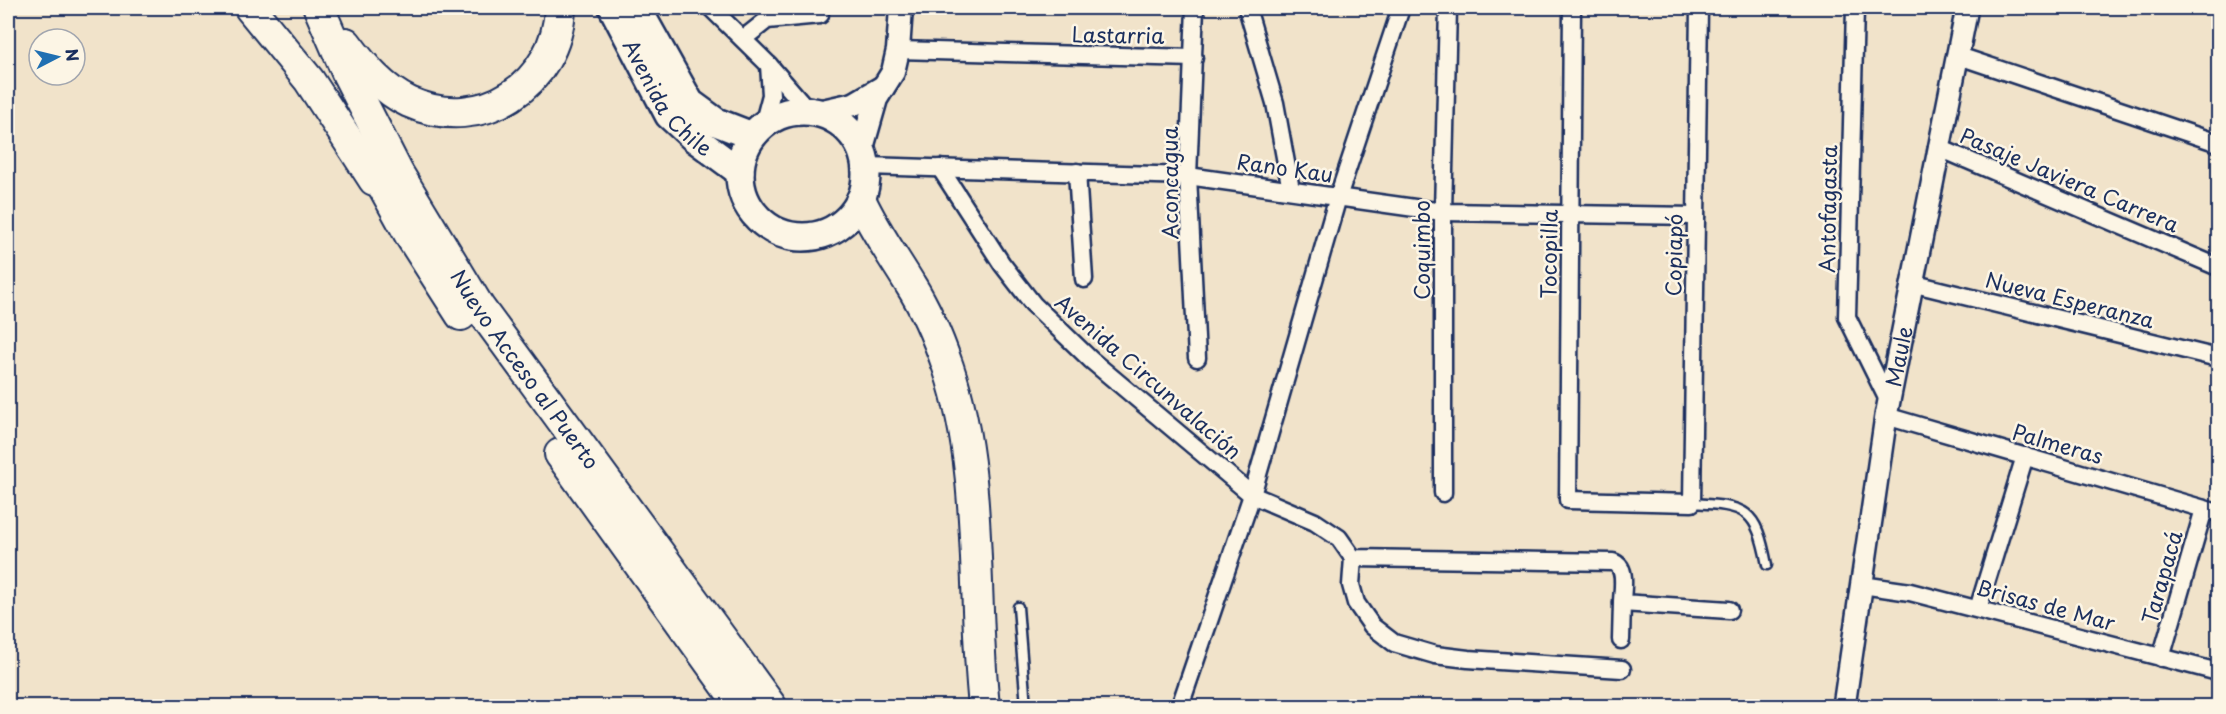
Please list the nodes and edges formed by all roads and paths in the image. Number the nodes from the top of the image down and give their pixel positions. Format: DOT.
graph roads {
  1 [pos="250,8"];
  2 [pos="299,8"];
  3 [pos="320,8"];
  4 [pos="560,8"];
  5 [pos="613,8"];
  6 [pos="638,8"];
  7 [pos="711,8"];
  8 [pos="901,8"];
  9 [pos="1195,8"];
  10 [pos="1247,8"];
  11 [pos="1401,8"];
  12 [pos="1448,8"];
  13 [pos="1572,8"];
  14 [pos="1699,8"];
  15 [pos="1854,8"];
  16 [pos="1967,8"];
  17 [pos="820,15"];
  18 [pos="743,39"];
  19 [pos="898,50"];
  20 [pos="1956,55"];
  21 [pos="1194,58"];
  22 [pos="769,65"];
  23 [pos="883,87"];
  24 [pos="813,111"];
  25 [pos="757,130"];
  26 [pos="2218,143"];
  27 [pos="1937,147"];
  28 [pos="864,157"];
  29 [pos="940,168"];
  30 [pos="740,172"];
  31 [pos="1077,172"];
  32 [pos="1188,176"];
  33 [pos="1291,190"];
  34 [pos="1338,197"];
  35 [pos="861,201"];
  36 [pos="390,203"];
  37 [pos="1443,212"];
  38 [pos="1571,214"];
  39 [pos="1696,216"];
  40 [pos="2218,267"];
  41 [pos="1084,279"];
  42 [pos="1911,283"];
  43 [pos="1197,358"];
  44 [pos="2218,358"];
  45 [pos="1887,409"];
  46 [pos="2025,456"];
  47 [pos="1443,493"];
  48 [pos="1252,495"];
  49 [pos="1692,503"];
  50 [pos="2211,511"];
  51 [pos="1353,558"];
  52 [pos="1767,565"];
  53 [pos="1862,585"];
  54 [pos="1622,603"];
  55 [pos="1018,607"];
  56 [pos="1977,609"];
  57 [pos="1729,610"];
  58 [pos="1621,640"];
  59 [pos="2161,658"];
  60 [pos="1622,669"];
  61 [pos="2218,672"];
  62 [pos="741,706"];
  63 [pos="771,706"];
  64 [pos="984,706"];
  65 [pos="1026,706"];
  66 [pos="1180,706"];
  67 [pos="1844,706"];
  1 -- 36 [label="highway"];
  2 -- 36 [label="highway, Nuevo Acceso al Puerto"];
  3 -- 4 [label="highway"];
  3 -- 63 [label="highway, Nuevo Acceso al Puerto"];
  5 -- 30 [label="highway, Avenida Chile"];
  6 -- 25 [label="highway, Avenida Chile"];
  7 -- 18 [label="street"];
  8 -- 19 [label="main road"];
  9 -- 21 [label="street, Aconcagua"];
  10 -- 33 [label="street"];
  11 -- 34 [label="street"];
  12 -- 37 [label="street, Coquimbo"];
  13 -- 38 [label="street, Tocopilla"];
  14 -- 39 [label="street, Copiapó"];
  15 -- 45 [label="street, Antofagasta"];
  16 -- 20 [label="street, Maule"];
  17 -- 18 [label="street"];
  18 -- 22 [label="street"];
  19 -- 21 [label="street, Lastarria"];
  19 -- 23 [label="main road"];
  20 -- 26 [label="street"];
  20 -- 27 [label="street, Maule"];
  21 -- 32 [label="street, Aconcagua"];
  22 -- 24 [label="street"];
  22 -- 25 [label="street"];
  23 -- 24 [label="main road"];
  23 -- 28 [label="main road"];
  24 -- 25 [label="highway"];
  24 -- 28 [label="highway"];
  25 -- 30 [label="highway, Avenida Chile"];
  27 -- 40 [label="street, Pasaje Javiera Carrera"];
  27 -- 42 [label="street, Maule"];
  28 -- 29 [label="street, Rano Kau"];
  28 -- 35 [label="highway"];
  29 -- 31 [label="street, Rano Kau"];
  29 -- 48 [label="street, Avenida Circunvalación"];
  30 -- 35 [label="highway"];
  31 -- 32 [label="street, Rano Kau"];
  31 -- 41 [label="street"];
  32 -- 33 [label="street, Rano Kau"];
  32 -- 43 [label="street, Aconcagua"];
  33 -- 34 [label="street, Rano Kau"];
  34 -- 37 [label="street, Rano Kau"];
  34 -- 48 [label="street"];
  35 -- 64 [label="highway"];
  36 -- 62 [label="highway, Nuevo Acceso al Puerto"];
  37 -- 38 [label="street, Rano Kau"];
  37 -- 47 [label="street, Coquimbo"];
  38 -- 39 [label="street, Rano Kau"];
  38 -- 49 [label="street, Tocopilla"];
  39 -- 49 [label="street, Copiapó"];
  42 -- 44 [label="street, Nueva Esperanza"];
  42 -- 45 [label="street, Maule"];
  45 -- 46 [label="street, Palmeras"];
  45 -- 53 [label="street, Maule"];
  46 -- 50 [label="street, Palmeras"];
  46 -- 56 [label="street"];
  48 -- 51 [label="street, Avenida Circunvalación"];
  48 -- 66 [label="street"];
  49 -- 52 [label="lane"];
  50 -- 59 [label="street, Tarapacá"];
  51 -- 54 [label="street"];
  51 -- 60 [label="street"];
  53 -- 56 [label="street, Brisas de Mar"];
  53 -- 67 [label="street, Maule"];
  54 -- 57 [label="street"];
  54 -- 58 [label="street"];
  55 -- 65 [label="lane"];
  56 -- 59 [label="street, Brisas de Mar"];
  59 -- 61 [label="street, Brisas de Mar"];
}
